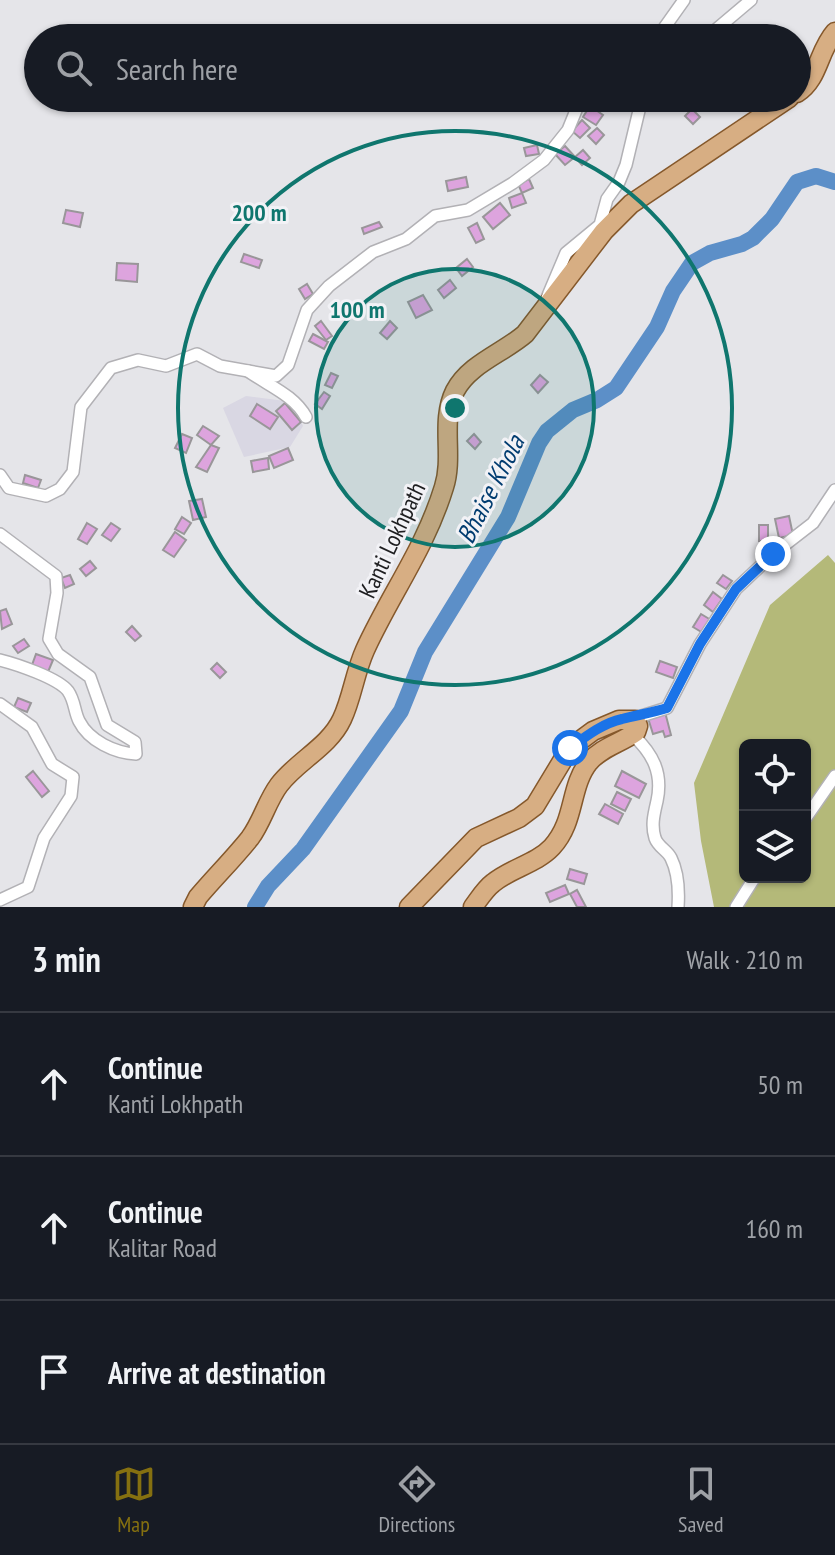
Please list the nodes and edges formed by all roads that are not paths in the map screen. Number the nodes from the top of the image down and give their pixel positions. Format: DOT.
graph roads {
  1 [pos="684,0"];
  2 [pos="751,0"];
  3 [pos="667,24"];
  4 [pos="723,24"];
  5 [pos="835,32"];
  6 [pos="811,82"];
  7 [pos="575,112"];
  8 [pos="639,112"];
  9 [pos="768,112"];
  10 [pos="543,311"];
  11 [pos="244,368"];
  12 [pos="306,417"];
  13 [pos="0,475"];
  14 [pos="835,490"];
  15 [pos="0,534"];
  16 [pos="0,660"];
  17 [pos="0,704"];
  18 [pos="632,727"];
  19 [pos="835,776"];
  20 [pos="811,811"];
  21 [pos="751,883"];
  22 [pos="0,900"];
  23 [pos="193,907"];
  24 [pos="409,907"];
  25 [pos="473,907"];
  26 [pos="678,907"];
  27 [pos="736,907"];
  1 -- 3 [label="street"];
  2 -- 4 [label="street"];
  5 -- 6 [label="main road"];
  7 -- 11 [label="street"];
  8 -- 10 [label="street"];
  9 -- 10 [label="main road, Kanti Lokhpath"];
  10 -- 23 [label="main road, Kanti Lokhpath"];
  11 -- 12 [label="street"];
  11 -- 13 [label="street"];
  14 -- 18 [label="street"];
  15 -- 16 [label="street"];
  17 -- 22 [label="street"];
  18 -- 24 [label="main road"];
  18 -- 25 [label="main road"];
  18 -- 26 [label="street"];
  19 -- 20 [label="street"];
  21 -- 27 [label="street"];
}
